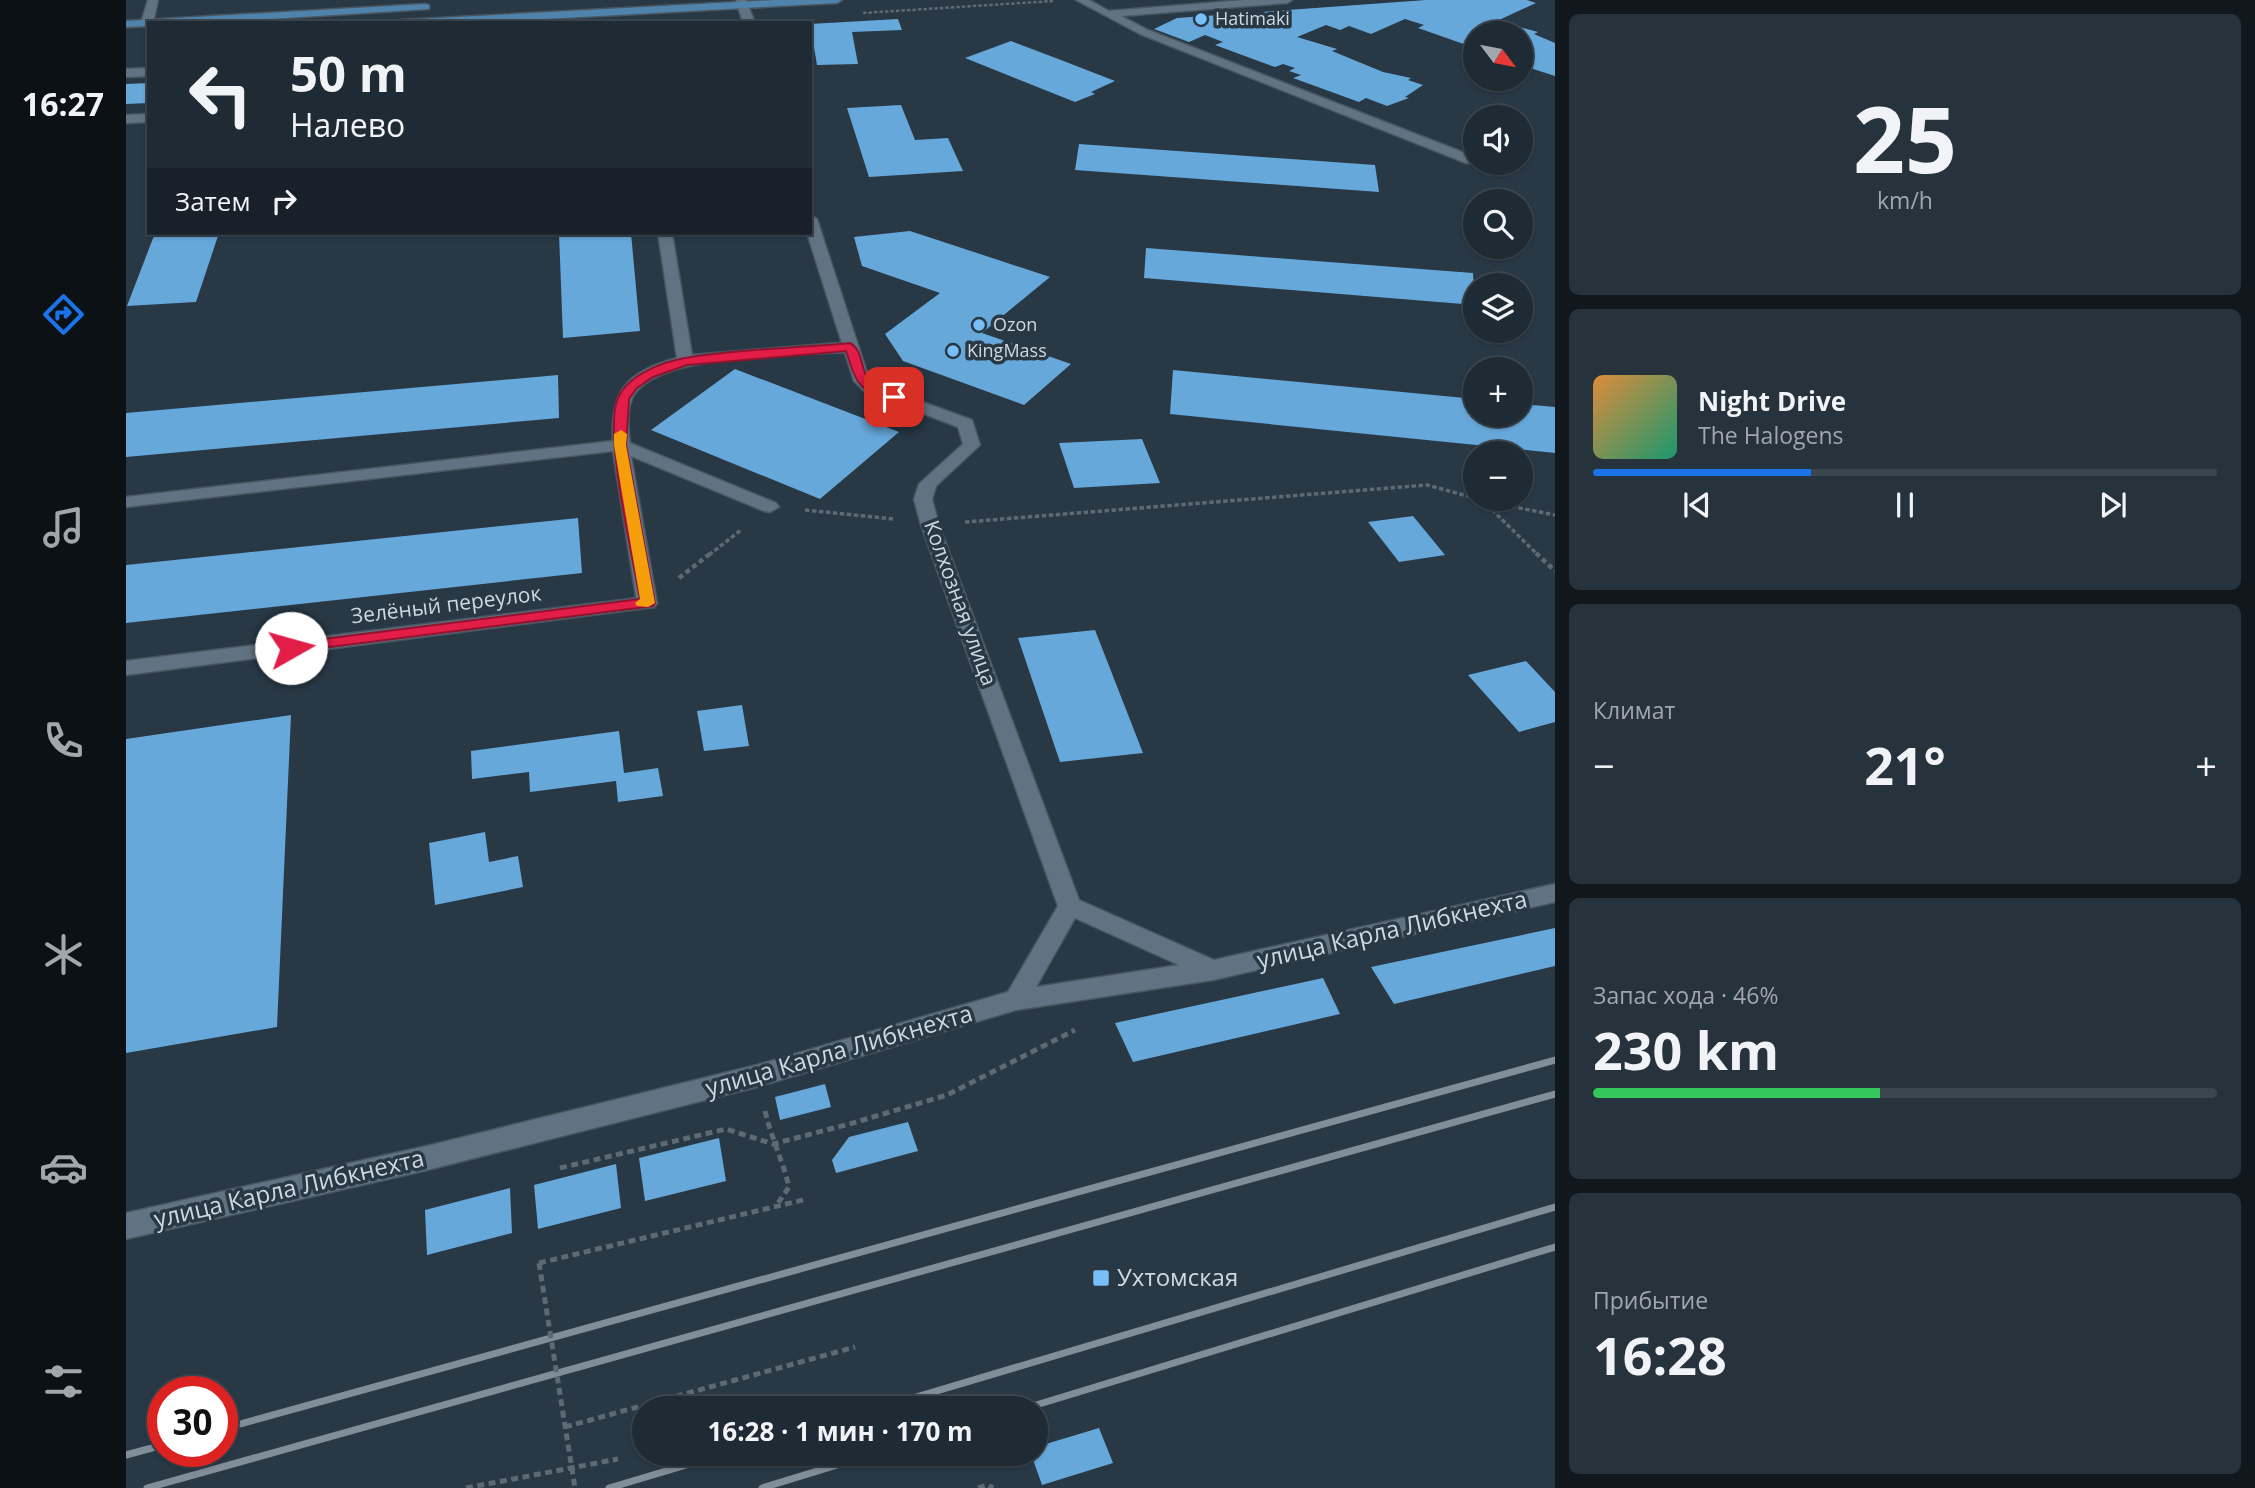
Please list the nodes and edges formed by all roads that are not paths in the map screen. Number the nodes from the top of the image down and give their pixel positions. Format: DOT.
graph roads {
  1 [pos="153,0"];
  2 [pos="837,0"];
  3 [pos="1081,0"];
  4 [pos="1287,0"];
  5 [pos="742,2"];
  6 [pos="434,7"];
  7 [pos="1107,14"];
  8 [pos="148,21"];
  9 [pos="183,21"];
  10 [pos="433,21"];
  11 [pos="748,21"];
  12 [pos="126,23"];
  13 [pos="147,23"];
  14 [pos="147,72"];
  15 [pos="126,73"];
  16 [pos="147,118"];
  17 [pos="126,119"];
  18 [pos="1463,157"];
  19 [pos="812,225"];
  20 [pos="666,235"];
  21 [pos="850,347"];
  22 [pos="685,361"];
  23 [pos="620,445"];
  24 [pos="126,502"];
  25 [pos="770,508"];
  26 [pos="126,668"];
  27 [pos="1555,893"];
  28 [pos="1070,906"];
  29 [pos="1213,970"];
  30 [pos="1016,1000"];
  31 [pos="126,1226"];
  1 -- 8 [label="street"];
  2 -- 5 [label="main road"];
  3 -- 7 [label="street"];
  4 -- 7 [label="street"];
  5 -- 10 [label="main road"];
  5 -- 11 [label="street"];
  6 -- 9 [label="main road"];
  7 -- 18 [label="street"];
  12 -- 13 [label="main road"];
  14 -- 15 [label="street"];
  16 -- 17 [label="street"];
  19 -- 21 [label="street, Колхозная улица"];
  20 -- 22 [label="street"];
  21 -- 22 [label="street"];
  21 -- 28 [label="street, Колхозная улица"];
  22 -- 23 [label="street"];
  23 -- 24 [label="street"];
  23 -- 25 [label="street"];
  23 -- 26 [label="street, Зелёный переулок"];
  27 -- 29 [label="street, улица Карла Либкнехта"];
  28 -- 29 [label="street"];
  28 -- 30 [label="street"];
  29 -- 30 [label="street, улица Карла Либкнехта"];
  30 -- 31 [label="street, улица Карла Либкнехта"];
}
